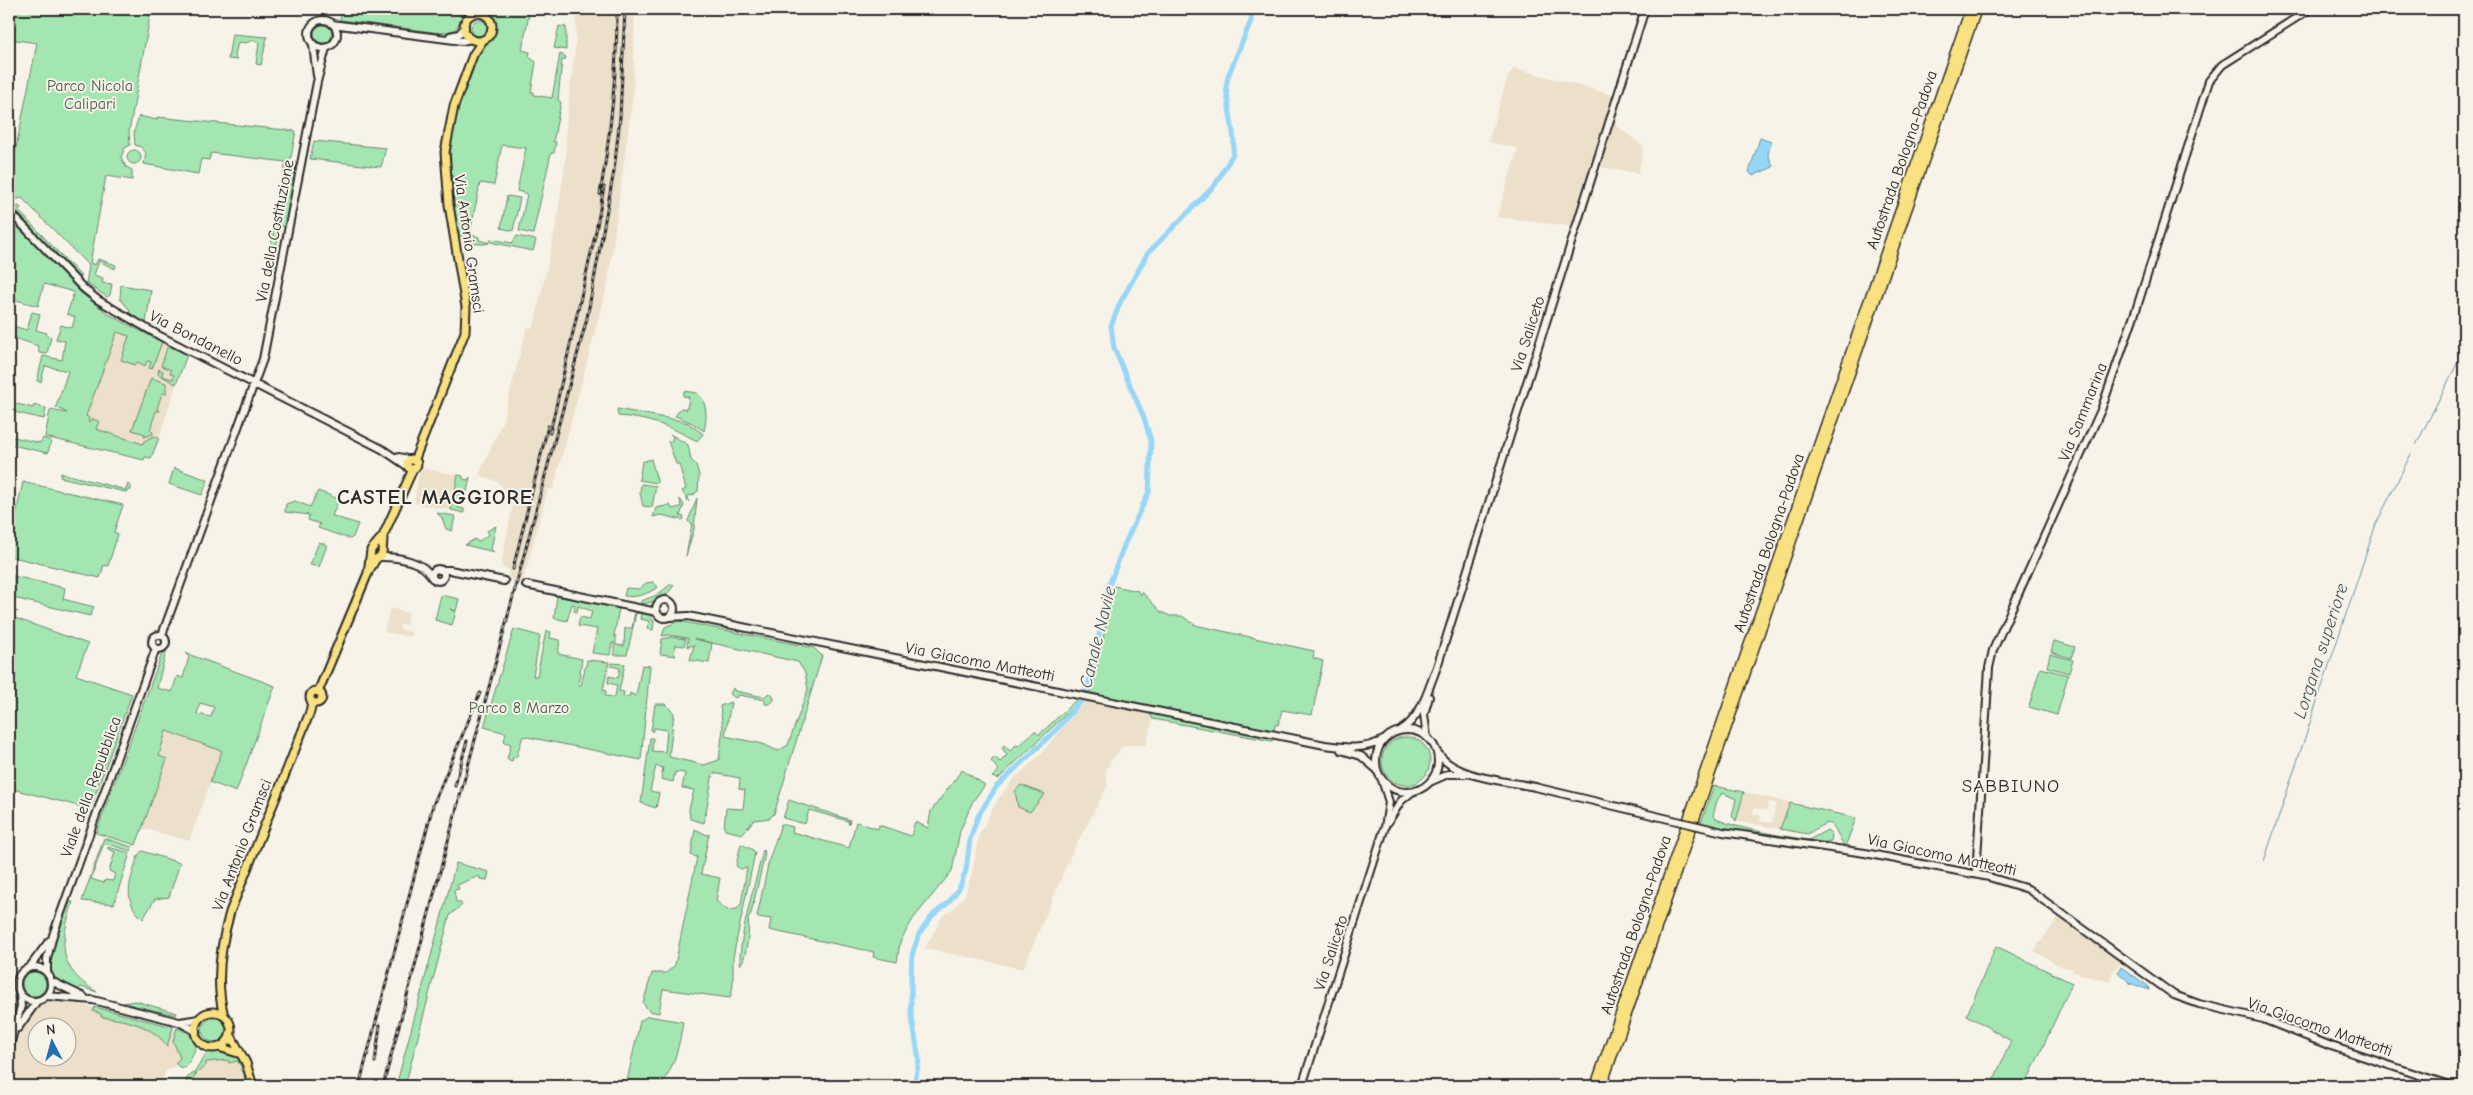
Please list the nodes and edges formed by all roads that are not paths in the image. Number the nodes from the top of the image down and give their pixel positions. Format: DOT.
graph roads {
  1 [pos="489,9"];
  2 [pos="1645,9"];
  3 [pos="1970,9"];
  4 [pos="1977,9"];
  5 [pos="2310,9"];
  6 [pos="480,11"];
  7 [pos="489,19"];
  8 [pos="332,24"];
  9 [pos="464,27"];
  10 [pos="356,28"];
  11 [pos="337,36"];
  12 [pos="435,36"];
  13 [pos="473,40"];
  14 [pos="483,40"];
  15 [pos="313,45"];
  16 [pos="326,48"];
  17 [pos="473,55"];
  18 [pos="318,82"];
  19 [pos="9,211"];
  20 [pos="255,384"];
  21 [pos="410,464"];
  22 [pos="378,553"];
  23 [pos="438,569"];
  24 [pos="463,572"];
  25 [pos="444,577"];
  26 [pos="432,578"];
  27 [pos="504,581"];
  28 [pos="526,586"];
  29 [pos="658,604"];
  30 [pos="639,607"];
  31 [pos="674,608"];
  32 [pos="657,612"];
  33 [pos="688,616"];
  34 [pos="670,617"];
  35 [pos="162,635"];
  36 [pos="156,648"];
  37 [pos="1436,667"];
  38 [pos="1401,730"];
  39 [pos="1427,737"];
  40 [pos="1383,740"];
  41 [pos="1325,745"];
  42 [pos="1436,750"];
  43 [pos="1376,770"];
  44 [pos="1474,774"];
  45 [pos="1382,780"];
  46 [pos="1429,783"];
  47 [pos="1412,792"];
  48 [pos="1385,827"];
  49 [pos="1976,874"];
  50 [pos="53,935"];
  51 [pos="29,968"];
  52 [pos="46,973"];
  53 [pos="50,981"];
  54 [pos="219,993"];
  55 [pos="20,994"];
  56 [pos="47,996"];
  57 [pos="92,1000"];
  58 [pos="37,1001"];
  59 [pos="209,1013"];
  60 [pos="224,1016"];
  61 [pos="199,1019"];
  62 [pos="179,1022"];
  63 [pos="196,1031"];
  64 [pos="14,1033"];
  65 [pos="230,1034"];
  66 [pos="219,1046"];
  67 [pos="9,1049"];
  68 [pos="241,1054"];
  69 [pos="253,1086"];
  70 [pos="1302,1086"];
  71 [pos="1595,1086"];
  72 [pos="1602,1086"];
  73 [pos="2452,1086"];
  1 -- 7 [label="main road"];
  2 -- 37 [label="street, Via Saliceto"];
  3 -- 71 [label="highway, Autostrada Bologna-Padova"];
  4 -- 72 [label="highway, Autostrada Bologna-Padova"];
  5 -- 49 [label="street, Via Sammarina"];
  6 -- 7 [label="main road"];
  6 -- 9 [label="main road"];
  7 -- 14 [label="main road"];
  8 -- 10 [label="street"];
  8 -- 11 [label="street"];
  8 -- 15 [label="street"];
  9 -- 12 [label="street"];
  9 -- 13 [label="main road"];
  10 -- 11 [label="street"];
  10 -- 12 [label="street"];
  11 -- 16 [label="street"];
  12 -- 13 [label="street"];
  13 -- 14 [label="main road"];
  13 -- 17 [label="main road, Via Antonio Gramsci"];
  14 -- 17 [label="main road, Via Antonio Gramsci"];
  15 -- 16 [label="street"];
  15 -- 18 [label="street, Via della Costituzione"];
  16 -- 18 [label="street, Via della Costituzione"];
  17 -- 21 [label="main road, Via Antonio Gramsci"];
  18 -- 20 [label="street, Via della Costituzione"];
  19 -- 20 [label="street, Via Bondanello"];
  20 -- 21 [label="street, Via Bondanello"];
  20 -- 35 [label="street, Viale della Repubblica"];
  21 -- 22 [label="main road, Via Antonio Gramsci"];
  22 -- 23 [label="street"];
  22 -- 26 [label="street"];
  22 -- 54 [label="main road, Via Antonio Gramsci"];
  23 -- 24 [label="street"];
  23 -- 25 [label="street"];
  23 -- 26 [label="street"];
  24 -- 25 [label="street"];
  24 -- 27 [label="street"];
  25 -- 26 [label="street"];
  28 -- 30 [label="street"];
  29 -- 30 [label="street"];
  29 -- 31 [label="street"];
  29 -- 32 [label="street"];
  30 -- 32 [label="street"];
  31 -- 33 [label="street, Via Giacomo Matteotti"];
  31 -- 34 [label="street"];
  32 -- 34 [label="street"];
  33 -- 34 [label="street, Via Giacomo Matteotti"];
  33 -- 41 [label="street, Via Giacomo Matteotti"];
  35 -- 36 [label="street, Viale della Repubblica"];
  35 -- 36 [label="street, Viale della Repubblica"];
  36 -- 50 [label="street, Viale della Repubblica"];
  37 -- 38 [label="street, Via Saliceto"];
  37 -- 39 [label="street, Via Saliceto"];
  38 -- 39 [label="street"];
  38 -- 40 [label="street, Via Saliceto"];
  39 -- 42 [label="street, Via Saliceto"];
  40 -- 41 [label="street, Via Giacomo Matteotti"];
  40 -- 43 [label="street"];
  41 -- 43 [label="street, Via Giacomo Matteotti"];
  42 -- 44 [label="street, Via Giacomo Matteotti"];
  42 -- 46 [label="street"];
  43 -- 45 [label="street, Via Saliceto"];
  44 -- 46 [label="street, Via Giacomo Matteotti"];
  44 -- 49 [label="street, Via Giacomo Matteotti, bridge"];
  45 -- 47 [label="street"];
  45 -- 48 [label="street, Via Saliceto"];
  46 -- 47 [label="street, Via Saliceto"];
  47 -- 48 [label="street, Via Saliceto"];
  48 -- 70 [label="street, Via Saliceto"];
  49 -- 73 [label="street, Via Giacomo Matteotti"];
  50 -- 51 [label="street, Viale della Repubblica"];
  50 -- 52 [label="street, Viale della Repubblica"];
  51 -- 52 [label="street"];
  51 -- 55 [label="street"];
  52 -- 53 [label="street"];
  53 -- 56 [label="street"];
  53 -- 57 [label="street"];
  54 -- 59 [label="main road, Via Antonio Gramsci"];
  54 -- 60 [label="main road, Via Antonio Gramsci"];
  55 -- 58 [label="street"];
  55 -- 64 [label="street"];
  56 -- 57 [label="street"];
  56 -- 58 [label="street"];
  57 -- 62 [label="street"];
  58 -- 64 [label="street"];
  59 -- 60 [label="main road"];
  59 -- 61 [label="main road"];
  60 -- 65 [label="main road"];
  61 -- 62 [label="street"];
  61 -- 63 [label="main road"];
  62 -- 63 [label="street"];
  63 -- 66 [label="main road"];
  64 -- 67 [label="street"];
  65 -- 66 [label="main road"];
  65 -- 68 [label="main road"];
  66 -- 68 [label="main road"];
  68 -- 69 [label="main road"];
}
